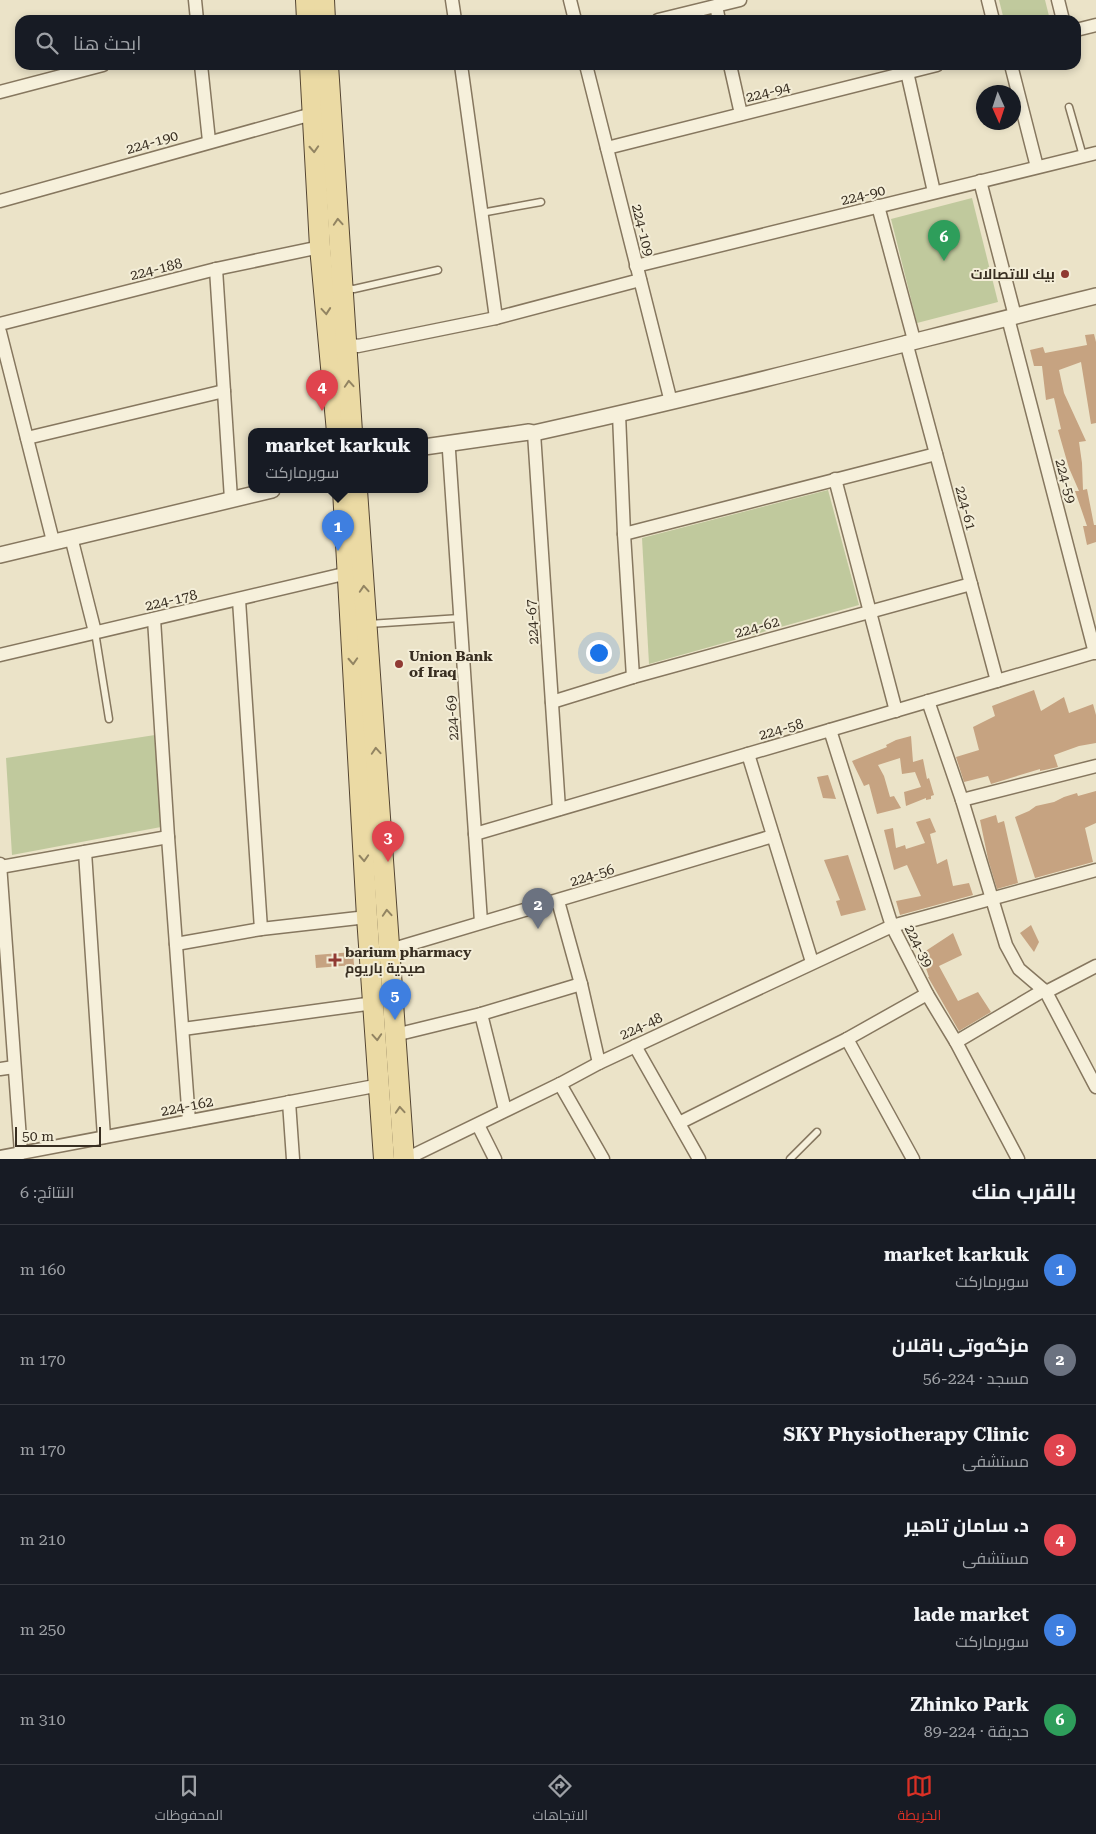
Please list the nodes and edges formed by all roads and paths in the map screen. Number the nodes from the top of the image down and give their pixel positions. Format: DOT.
graph roads {
  1 [pos="195,0"];
  2 [pos="306,0"];
  3 [pos="324,0"];
  4 [pos="452,0"];
  5 [pos="570,0"];
  6 [pos="740,0"];
  7 [pos="988,0"];
  8 [pos="1058,0"];
  9 [pos="716,6"];
  10 [pos="196,15"];
  11 [pos="307,15"];
  12 [pos="325,15"];
  13 [pos="454,15"];
  14 [pos="574,15"];
  15 [pos="679,15"];
  16 [pos="718,15"];
  17 [pos="991,15"];
  18 [pos="1062,15"];
  19 [pos="1096,25"];
  20 [pos="1081,29"];
  21 [pos="84,70"];
  22 [pos="202,70"];
  23 [pos="310,70"];
  24 [pos="328,70"];
  25 [pos="462,70"];
  26 [pos="587,70"];
  27 [pos="731,70"];
  28 [pos="916,70"];
  29 [pos="1011,70"];
  30 [pos="907,72"];
  31 [pos="0,92"];
  32 [pos="1069,107"];
  33 [pos="312,114"];
  34 [pos="741,114"];
  35 [pos="209,141"];
  36 [pos="607,148"];
  37 [pos="1090,154"];
  38 [pos="1037,167"];
  39 [pos="980,181"];
  40 [pos="934,192"];
  41 [pos="0,201"];
  42 [pos="541,202"];
  43 [pos="878,206"];
  44 [pos="481,213"];
  45 [pos="320,247"];
  46 [pos="636,266"];
  47 [pos="216,269"];
  48 [pos="438,270"];
  49 [pos="640,280"];
  50 [pos="342,288"];
  51 [pos="1096,296"];
  52 [pos="1011,317"];
  53 [pos="496,318"];
  54 [pos="0,324"];
  55 [pos="0,332"];
  56 [pos="910,341"];
  57 [pos="346,344"];
  58 [pos="2,347"];
  59 [pos="224,391"];
  60 [pos="671,402"];
  61 [pos="619,414"];
  62 [pos="337,428"];
  63 [pos="352,428"];
  64 [pos="534,433"];
  65 [pos="27,438"];
  66 [pos="428,446"];
  67 [pos="449,451"];
  68 [pos="428,454"];
  69 [pos="936,454"];
  70 [pos="835,480"];
  71 [pos="258,493"];
  72 [pos="343,493"];
  73 [pos="357,493"];
  74 [pos="231,499"];
  75 [pos="624,534"];
  76 [pos="71,537"];
  77 [pos="53,541"];
  78 [pos="0,555"];
  79 [pos="348,573"];
  80 [pos="971,584"];
  81 [pos="239,600"];
  82 [pos="870,612"];
  83 [pos="460,618"];
  84 [pos="154,620"];
  85 [pos="367,624"];
  86 [pos="95,632"];
  87 [pos="1096,652"];
  88 [pos="0,655"];
  89 [pos="633,678"];
  90 [pos="997,681"];
  91 [pos="928,701"];
  92 [pos="552,702"];
  93 [pos="896,711"];
  94 [pos="109,719"];
  95 [pos="830,730"];
  96 [pos="748,754"];
  97 [pos="1096,766"];
  98 [pos="962,800"];
  99 [pos="559,809"];
  100 [pos="372,830"];
  101 [pos="475,834"];
  102 [pos="773,836"];
  103 [pos="168,837"];
  104 [pos="85,852"];
  105 [pos="0,866"];
  106 [pos="1096,870"];
  107 [pos="991,898"];
  108 [pos="558,901"];
  109 [pos="367,916"];
  110 [pos="481,922"];
  111 [pos="892,926"];
  112 [pos="261,929"];
  113 [pos="176,944"];
  114 [pos="390,950"];
  115 [pos="812,962"];
  116 [pos="1096,966"];
  117 [pos="4,975"];
  118 [pos="580,984"];
  119 [pos="1045,991"];
  120 [pos="927,994"];
  121 [pos="374,1002"];
  122 [pos="481,1014"];
  123 [pos="183,1029"];
  124 [pos="396,1035"];
  125 [pos="847,1039"];
  126 [pos="956,1042"];
  127 [pos="635,1046"];
  128 [pos="599,1063"];
  129 [pos="14,1067"];
  130 [pos="0,1069"];
  131 [pos="560,1084"];
  132 [pos="380,1085"];
  133 [pos="1096,1087"];
  134 [pos="289,1102"];
  135 [pos="505,1110"];
  136 [pos="189,1121"];
  137 [pos="680,1123"];
  138 [pos="478,1125"];
  139 [pos="818,1132"];
  140 [pos="104,1137"];
  141 [pos="21,1153"];
  142 [pos="0,1157"];
  143 [pos="293,1159"];
  144 [pos="384,1159"];
  145 [pos="405,1159"];
  146 [pos="495,1159"];
  147 [pos="602,1159"];
  148 [pos="699,1159"];
  149 [pos="790,1159"];
  150 [pos="913,1159"];
  151 [pos="1018,1159"];
  1 -- 10 [label="street"];
  2 -- 11 [label="main road"];
  3 -- 12 [label="main road"];
  4 -- 13 [label="street"];
  5 -- 14 [label="street"];
  6 -- 9 [label="street"];
  7 -- 17 [label="street"];
  8 -- 18 [label="street"];
  9 -- 15 [label="street"];
  9 -- 16 [label="street"];
  19 -- 20 [label="street"];
  21 -- 31 [label="street"];
  22 -- 35 [label="street"];
  23 -- 33 [label="main road"];
  50 -- 24 [label="main road, one-way"];
  25 -- 44 [label="street"];
  26 -- 36 [label="street, 224-109"];
  27 -- 34 [label="street"];
  28 -- 30 [label="street, 224-94"];
  29 -- 38 [label="street"];
  30 -- 34 [label="street, 224-94"];
  30 -- 40 [label="street"];
  32 -- 37 [label="lane"];
  33 -- 35 [label="street, 224-190"];
  33 -- 45 [label="main road, one-way"];
  34 -- 36 [label="street, 224-94"];
  35 -- 41 [label="street, 224-190"];
  36 -- 46 [label="street, 224-109"];
  37 -- 38 [label="street, 224-90"];
  38 -- 39 [label="street, 224-90"];
  39 -- 40 [label="street, 224-90"];
  39 -- 52 [label="street, 224-59"];
  40 -- 43 [label="street, 224-90"];
  42 -- 44 [label="lane"];
  43 -- 46 [label="street, 224-90"];
  43 -- 56 [label="street, 224-61"];
  44 -- 53 [label="street"];
  45 -- 47 [label="street, 224-188"];
  45 -- 62 [label="main road, one-way"];
  46 -- 49 [label="street, 224-109"];
  47 -- 54 [label="street, 224-188"];
  47 -- 59 [label="street"];
  48 -- 50 [label="lane"];
  49 -- 53 [label="street"];
  49 -- 60 [label="street, 224-109"];
  50 -- 57 [label="main road"];
  51 -- 52 [label="street"];
  52 -- 56 [label="street"];
  52 -- 87 [label="street, 224-59"];
  53 -- 57 [label="street"];
  55 -- 58 [label="street"];
  56 -- 60 [label="street"];
  56 -- 69 [label="street, 224-61"];
  63 -- 57 [label="main road, one-way"];
  58 -- 65 [label="street"];
  59 -- 65 [label="street"];
  59 -- 74 [label="street"];
  60 -- 61 [label="street"];
  61 -- 64 [label="street"];
  61 -- 75 [label="street"];
  64 -- 66 [label="street"];
  64 -- 67 [label="street"];
  64 -- 92 [label="street, 224-67"];
  65 -- 77 [label="street"];
  67 -- 68 [label="street"];
  67 -- 83 [label="street, 224-69"];
  69 -- 70 [label="street"];
  69 -- 80 [label="street, 224-61"];
  70 -- 75 [label="street"];
  70 -- 82 [label="street"];
  71 -- 74 [label="street"];
  72 -- 79 [label="main road"];
  85 -- 73 [label="main road, one-way"];
  74 -- 76 [label="street"];
  75 -- 89 [label="street"];
  76 -- 77 [label="street"];
  76 -- 86 [label="street"];
  77 -- 78 [label="street"];
  79 -- 81 [label="street, 224-178"];
  79 -- 100 [label="main road, one-way"];
  80 -- 82 [label="street, 224-62"];
  80 -- 90 [label="street, 224-61"];
  81 -- 84 [label="street, 224-178"];
  81 -- 112 [label="street"];
  82 -- 89 [label="street, 224-62"];
  82 -- 93 [label="street"];
  83 -- 85 [label="lane"];
  83 -- 101 [label="street, 224-69"];
  84 -- 86 [label="street, 224-178"];
  84 -- 103 [label="street"];
  100 -- 85 [label="main road, one-way"];
  86 -- 88 [label="street, 224-178"];
  86 -- 94 [label="lane"];
  87 -- 90 [label="street, 224-58"];
  89 -- 92 [label="street, 224-62"];
  90 -- 91 [label="street, 224-58"];
  91 -- 93 [label="street, 224-58"];
  91 -- 98 [label="street"];
  92 -- 99 [label="street, 224-67"];
  93 -- 95 [label="street, 224-58"];
  95 -- 96 [label="street, 224-58"];
  95 -- 111 [label="street, 224-39"];
  96 -- 99 [label="street, 224-58"];
  96 -- 102 [label="street"];
  97 -- 98 [label="street"];
  98 -- 107 [label="street"];
  99 -- 101 [label="street, 224-58"];
  100 -- 109 [label="main road, one-way"];
  114 -- 100 [label="main road, one-way"];
  101 -- 110 [label="street, 224-69"];
  102 -- 108 [label="street, 224-56"];
  102 -- 115 [label="street"];
  103 -- 104 [label="street"];
  103 -- 113 [label="street"];
  104 -- 105 [label="street"];
  104 -- 140 [label="street"];
  105 -- 117 [label="street"];
  106 -- 107 [label="street, 224-48"];
  107 -- 111 [label="street, 224-48"];
  107 -- 119 [label="street"];
  108 -- 110 [label="street, 224-56"];
  108 -- 118 [label="street"];
  109 -- 112 [label="street"];
  109 -- 121 [label="main road"];
  110 -- 114 [label="street, 224-56"];
  111 -- 115 [label="street, 224-48"];
  111 -- 120 [label="street, 224-39"];
  112 -- 113 [label="street"];
  113 -- 123 [label="street"];
  114 -- 124 [label="main road"];
  115 -- 127 [label="street, 224-48"];
  116 -- 119 [label="street"];
  117 -- 129 [label="street"];
  118 -- 122 [label="street"];
  118 -- 128 [label="street"];
  119 -- 126 [label="street"];
  119 -- 133 [label="street"];
  120 -- 125 [label="street"];
  120 -- 126 [label="street, 224-39"];
  121 -- 123 [label="street"];
  121 -- 132 [label="main road, one-way"];
  122 -- 124 [label="street"];
  122 -- 135 [label="street"];
  123 -- 136 [label="street"];
  145 -- 124 [label="main road, one-way"];
  125 -- 137 [label="street"];
  125 -- 150 [label="street"];
  126 -- 151 [label="street, 224-39"];
  127 -- 128 [label="street, 224-48"];
  127 -- 137 [label="street"];
  128 -- 131 [label="street, 224-48"];
  129 -- 130 [label="street"];
  129 -- 141 [label="street"];
  131 -- 135 [label="street, 224-48"];
  131 -- 147 [label="street"];
  132 -- 134 [label="street, 224-162"];
  132 -- 144 [label="main road"];
  134 -- 136 [label="street, 224-162"];
  134 -- 143 [label="street"];
  135 -- 138 [label="street, 224-48"];
  136 -- 140 [label="street, 224-162"];
  137 -- 148 [label="street"];
  138 -- 145 [label="street, 224-48"];
  138 -- 146 [label="street"];
  139 -- 149 [label="lane"];
  140 -- 141 [label="street, 224-162"];
  141 -- 142 [label="street, 224-162"];
}
